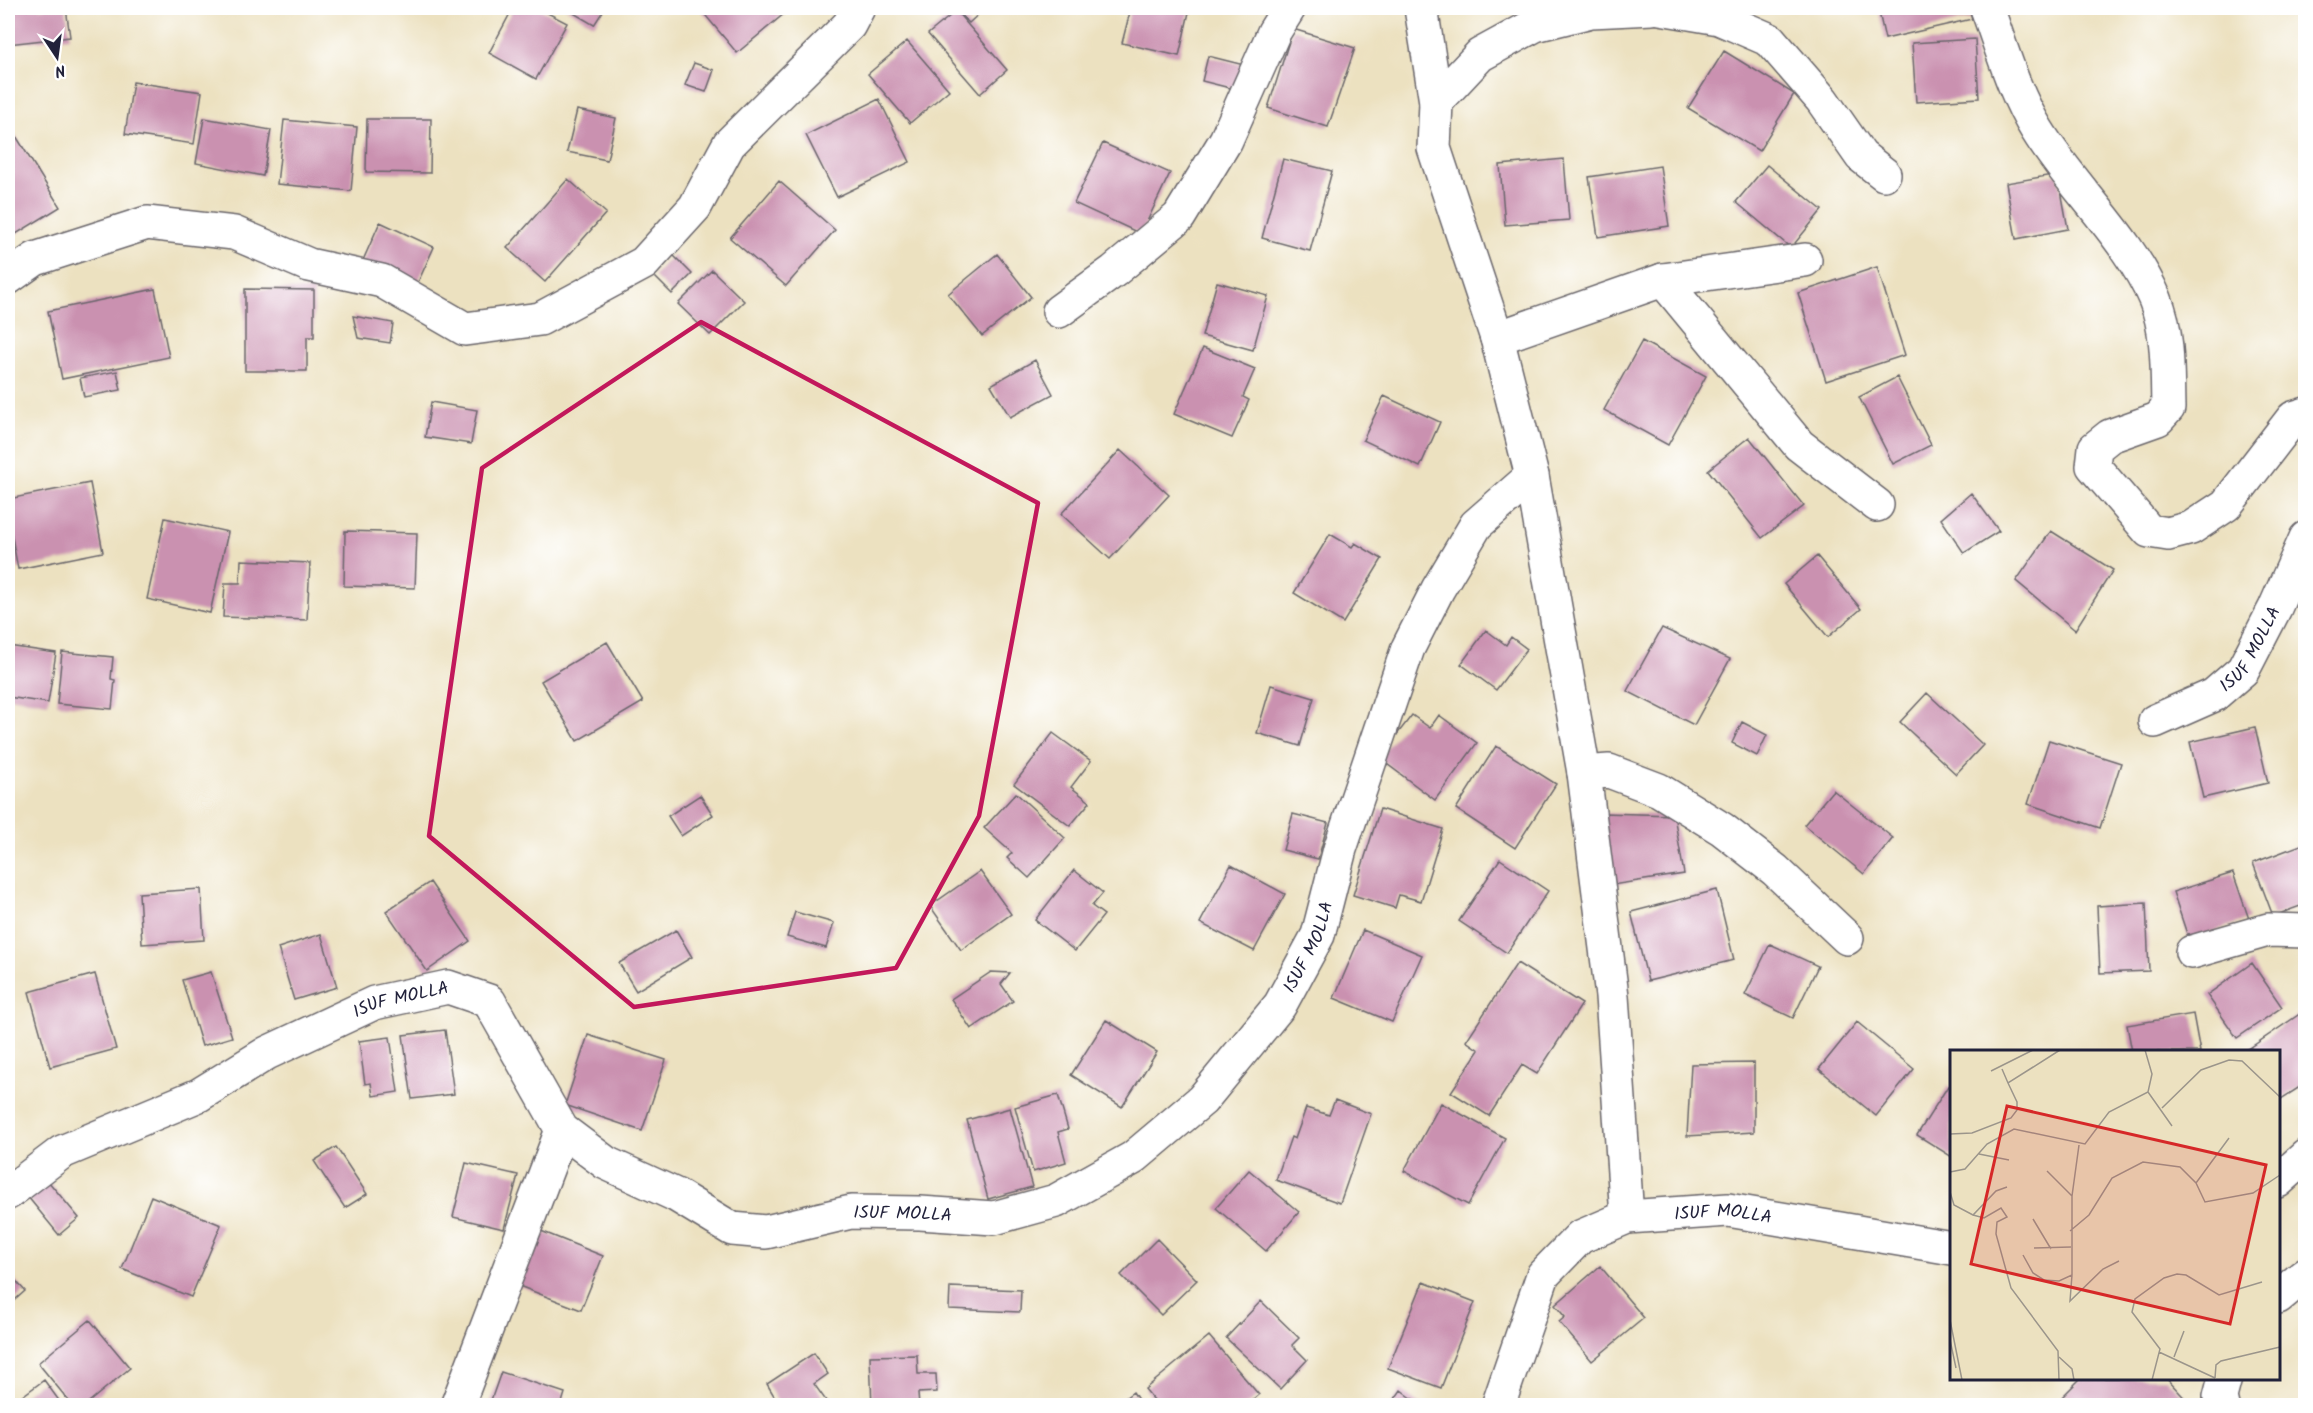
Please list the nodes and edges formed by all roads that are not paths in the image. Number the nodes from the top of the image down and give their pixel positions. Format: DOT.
graph roads {
  1 [pos="858,8"];
  2 [pos="1289,8"];
  3 [pos="1421,8"];
  4 [pos="1652,8"];
  5 [pos="1660,8"];
  6 [pos="1987,8"];
  7 [pos="1437,102"];
  8 [pos="1884,174"];
  9 [pos="1805,260"];
  10 [pos="8,278"];
  11 [pos="1663,280"];
  12 [pos="1059,311"];
  13 [pos="1497,338"];
  14 [pos="2306,414"];
  15 [pos="1532,476"];
  16 [pos="1877,505"];
  17 [pos="2306,538"];
  18 [pos="2155,721"];
  19 [pos="1584,773"];
  20 [pos="2306,931"];
  21 [pos="1846,938"];
  22 [pos="2192,952"];
  23 [pos="562,1130"];
  24 [pos="2306,1156"];
  25 [pos="2280,1179"];
  26 [pos="8,1193"];
  27 [pos="1627,1217"];
  28 [pos="1950,1248"];
  29 [pos="2306,1274"];
  30 [pos="2280,1295"];
  31 [pos="2224,1380"];
  32 [pos="457,1406"];
  33 [pos="1498,1406"];
  34 [pos="2222,1406"];
  1 -- 10 [label="street"];
  2 -- 12 [label="street"];
  3 -- 7 [label="street"];
  4 -- 7 [label="street"];
  5 -- 8 [label="street"];
  6 -- 14 [label="street"];
  7 -- 13 [label="street"];
  9 -- 11 [label="street"];
  11 -- 13 [label="street"];
  11 -- 16 [label="street"];
  13 -- 15 [label="street"];
  15 -- 19 [label="street"];
  15 -- 23 [label="street, ISUF MOLLA"];
  17 -- 18 [label="street, ISUF MOLLA"];
  19 -- 21 [label="street"];
  19 -- 27 [label="street"];
  20 -- 22 [label="street"];
  23 -- 26 [label="street, ISUF MOLLA"];
  23 -- 32 [label="street"];
  24 -- 25 [label="street"];
  27 -- 28 [label="street, ISUF MOLLA"];
  27 -- 33 [label="street, ISUF MOLLA"];
  29 -- 30 [label="street"];
  31 -- 34 [label="street"];
}
